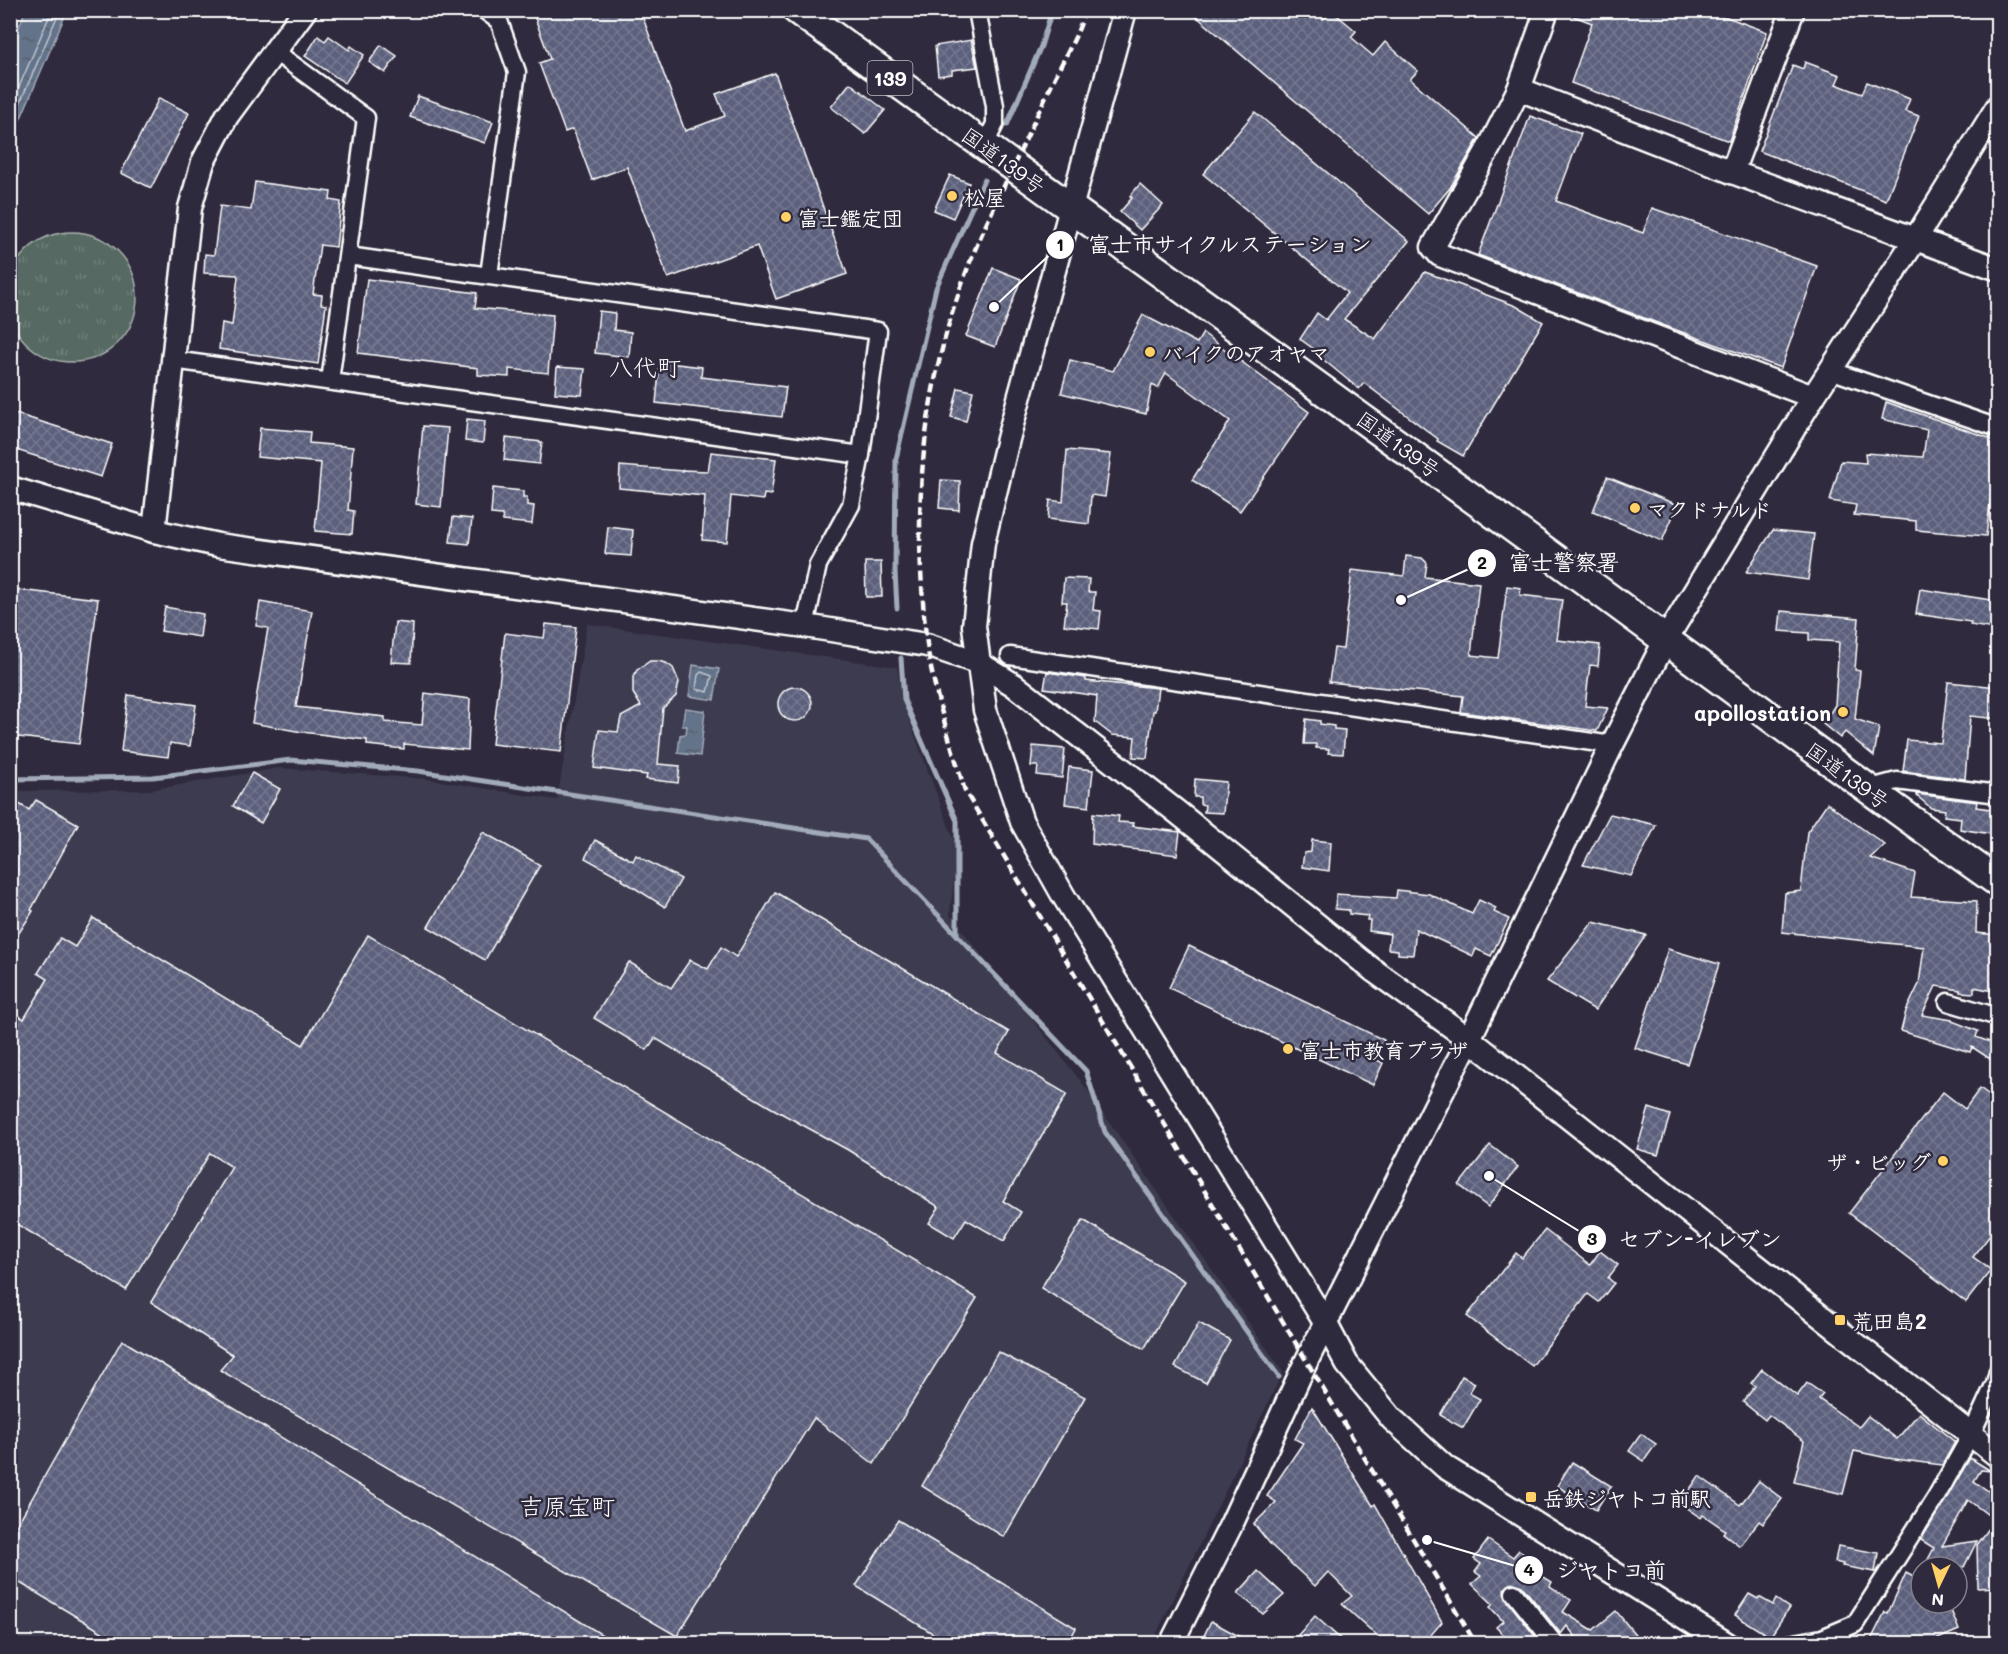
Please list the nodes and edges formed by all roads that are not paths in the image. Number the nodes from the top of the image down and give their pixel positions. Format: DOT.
graph roads {
  1 [pos="305,10"];
  2 [pos="484,10"];
  3 [pos="797,10"];
  4 [pos="977,10"];
  5 [pos="1125,10"];
  6 [pos="1547,10"];
  7 [pos="1793,10"];
  8 [pos="274,51"];
  9 [pos="1519,89"];
  10 [pos="1998,106"];
  11 [pos="984,146"];
  12 [pos="1732,172"];
  13 [pos="1070,209"];
  14 [pos="1916,238"];
  15 [pos="348,256"];
  16 [pos="1998,270"];
  17 [pos="489,275"];
  18 [pos="173,360"];
  19 [pos="1830,370"];
  20 [pos="330,381"];
  21 [pos="1812,397"];
  22 [pos="1998,428"];
  23 [pos="861,456"];
  24 [pos="10,488"];
  25 [pos="154,531"];
  26 [pos="805,626"];
  27 [pos="1666,639"];
  28 [pos="1010,656"];
  29 [pos="977,663"];
  30 [pos="1612,745"];
  31 [pos="1867,789"];
  32 [pos="1998,794"];
  33 [pos="1998,882"];
  34 [pos="1948,1002"];
  35 [pos="1998,1017"];
  36 [pos="1469,1039"];
  37 [pos="1326,1324"];
  38 [pos="1998,1371"];
  39 [pos="1971,1435"];
  40 [pos="1998,1456"];
  41 [pos="1514,1593"];
  42 [pos="1716,1641"];
  43 [pos="1171,1644"];
  44 [pos="1555,1644"];
  45 [pos="1789,1644"];
  1 -- 8 [label="street"];
  2 -- 17 [label="street"];
  3 -- 11 [label="highway, 国道139号 / 139"];
  4 -- 11 [label="street"];
  5 -- 13 [label="street"];
  6 -- 9 [label="street"];
  7 -- 12 [label="street"];
  8 -- 15 [label="street"];
  8 -- 18 [label="street"];
  9 -- 12 [label="street"];
  9 -- 21 [label="street"];
  10 -- 14 [label="street"];
  11 -- 13 [label="highway, 国道139号 / 139"];
  12 -- 14 [label="street"];
  13 -- 27 [label="highway, 国道139号 / 139"];
  13 -- 29 [label="street"];
  14 -- 16 [label="street"];
  14 -- 19 [label="street"];
  15 -- 17 [label="street"];
  15 -- 20 [label="street"];
  17 -- 23 [label="street"];
  18 -- 20 [label="street"];
  18 -- 25 [label="street"];
  19 -- 21 [label="street"];
  19 -- 22 [label="street"];
  20 -- 23 [label="street"];
  21 -- 27 [label="street"];
  23 -- 26 [label="street"];
  24 -- 25 [label="street"];
  25 -- 26 [label="street"];
  26 -- 29 [label="street"];
  27 -- 30 [label="street"];
  27 -- 31 [label="highway, 国道139号 / 139"];
  28 -- 30 [label="street"];
  29 -- 36 [label="street"];
  29 -- 37 [label="street"];
  30 -- 36 [label="street"];
  31 -- 32 [label="street"];
  31 -- 33 [label="highway, 国道139号 / 139"];
  34 -- 35 [label="street"];
  36 -- 37 [label="street"];
  36 -- 39 [label="street"];
  37 -- 42 [label="street"];
  37 -- 43 [label="street"];
  38 -- 39 [label="street"];
  39 -- 40 [label="street"];
  39 -- 45 [label="street"];
  41 -- 44 [label="street"];
}
